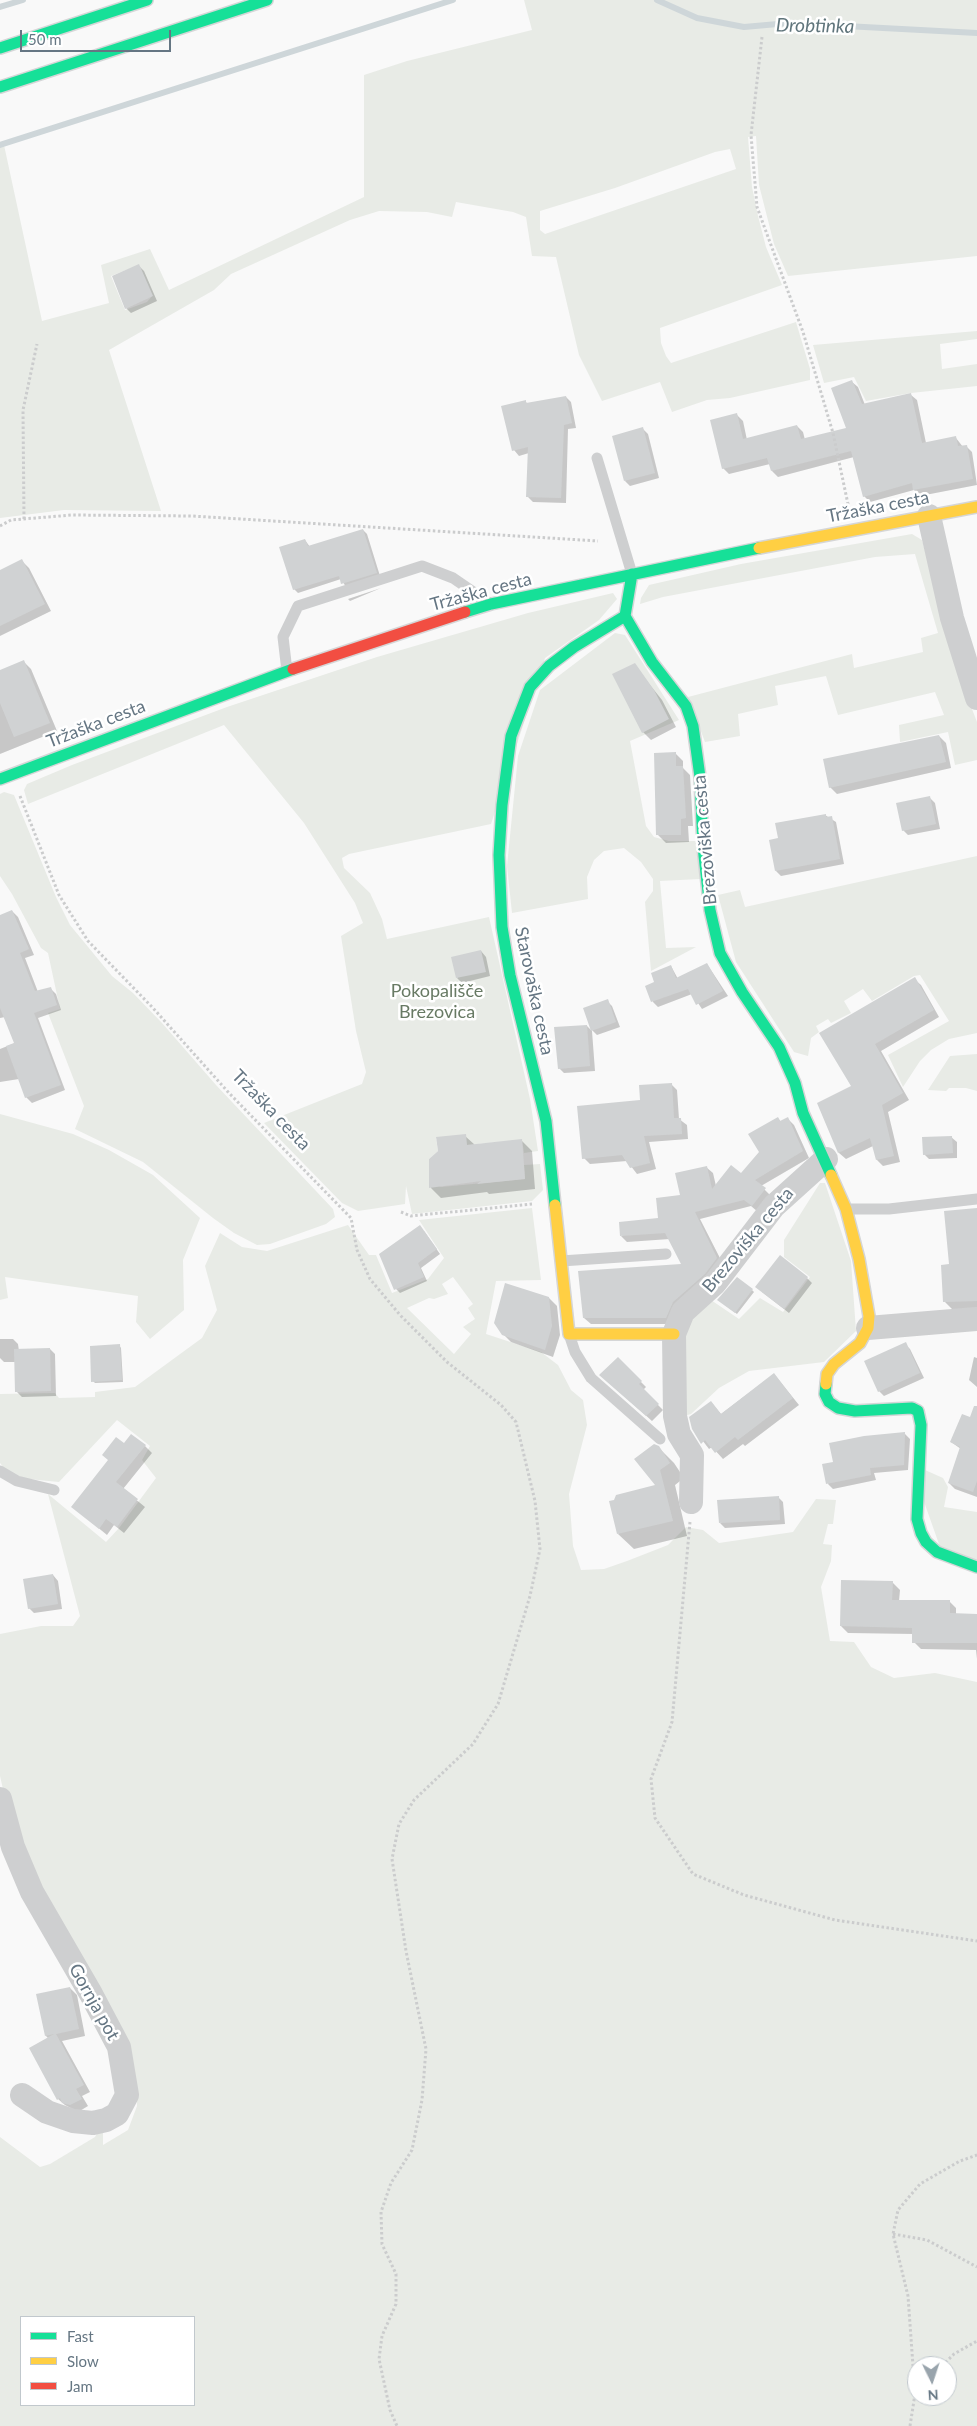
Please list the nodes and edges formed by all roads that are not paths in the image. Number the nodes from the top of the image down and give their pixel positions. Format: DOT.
graph roads {
  1 [pos="147,0"];
  2 [pos="268,0"];
  3 [pos="0,48"];
  4 [pos="0,87"];
  5 [pos="597,458"];
  6 [pos="977,507"];
  7 [pos="928,516"];
  8 [pos="632,574"];
  9 [pos="491,604"];
  10 [pos="625,616"];
  11 [pos="287,671"];
  12 [pos="977,698"];
  13 [pos="0,779"];
  14 [pos="826,1159"];
  15 [pos="977,1199"];
  16 [pos="846,1209"];
  17 [pos="666,1254"];
  18 [pos="561,1261"];
  19 [pos="977,1319"];
  20 [pos="868,1328"];
  21 [pos="570,1334"];
  22 [pos="674,1334"];
  23 [pos="660,1439"];
  24 [pos="0,1471"];
  25 [pos="54,1490"];
  26 [pos="691,1502"];
  27 [pos="977,1568"];
  28 [pos="0,1798"];
  29 [pos="22,2095"];
  1 -- 3 [label="main road"];
  2 -- 4 [label="main road"];
  5 -- 8 [label="lane"];
  6 -- 7 [label="main road, Tržaška cesta"];
  7 -- 8 [label="main road, Tržaška cesta"];
  7 -- 12 [label="street"];
  8 -- 9 [label="main road, Tržaška cesta"];
  8 -- 10 [label="main road"];
  9 -- 11 [label="main road, Tržaška cesta"];
  9 -- 11 [label="lane"];
  10 -- 14 [label="main road, Brezoviška cesta"];
  10 -- 18 [label="main road, Starovaška cesta"];
  11 -- 13 [label="main road, Tržaška cesta"];
  14 -- 16 [label="main road, Brezoviška cesta"];
  14 -- 22 [label="street, Brezoviška cesta"];
  15 -- 16 [label="lane"];
  16 -- 20 [label="main road, Brezoviška cesta"];
  17 -- 18 [label="lane"];
  18 -- 21 [label="main road, Starovaška cesta"];
  19 -- 20 [label="street"];
  20 -- 27 [label="main road"];
  21 -- 22 [label="main road"];
  21 -- 23 [label="lane"];
  22 -- 26 [label="street, Brezoviška cesta"];
  24 -- 25 [label="lane"];
  28 -- 29 [label="street, Gornja pot"];
}
